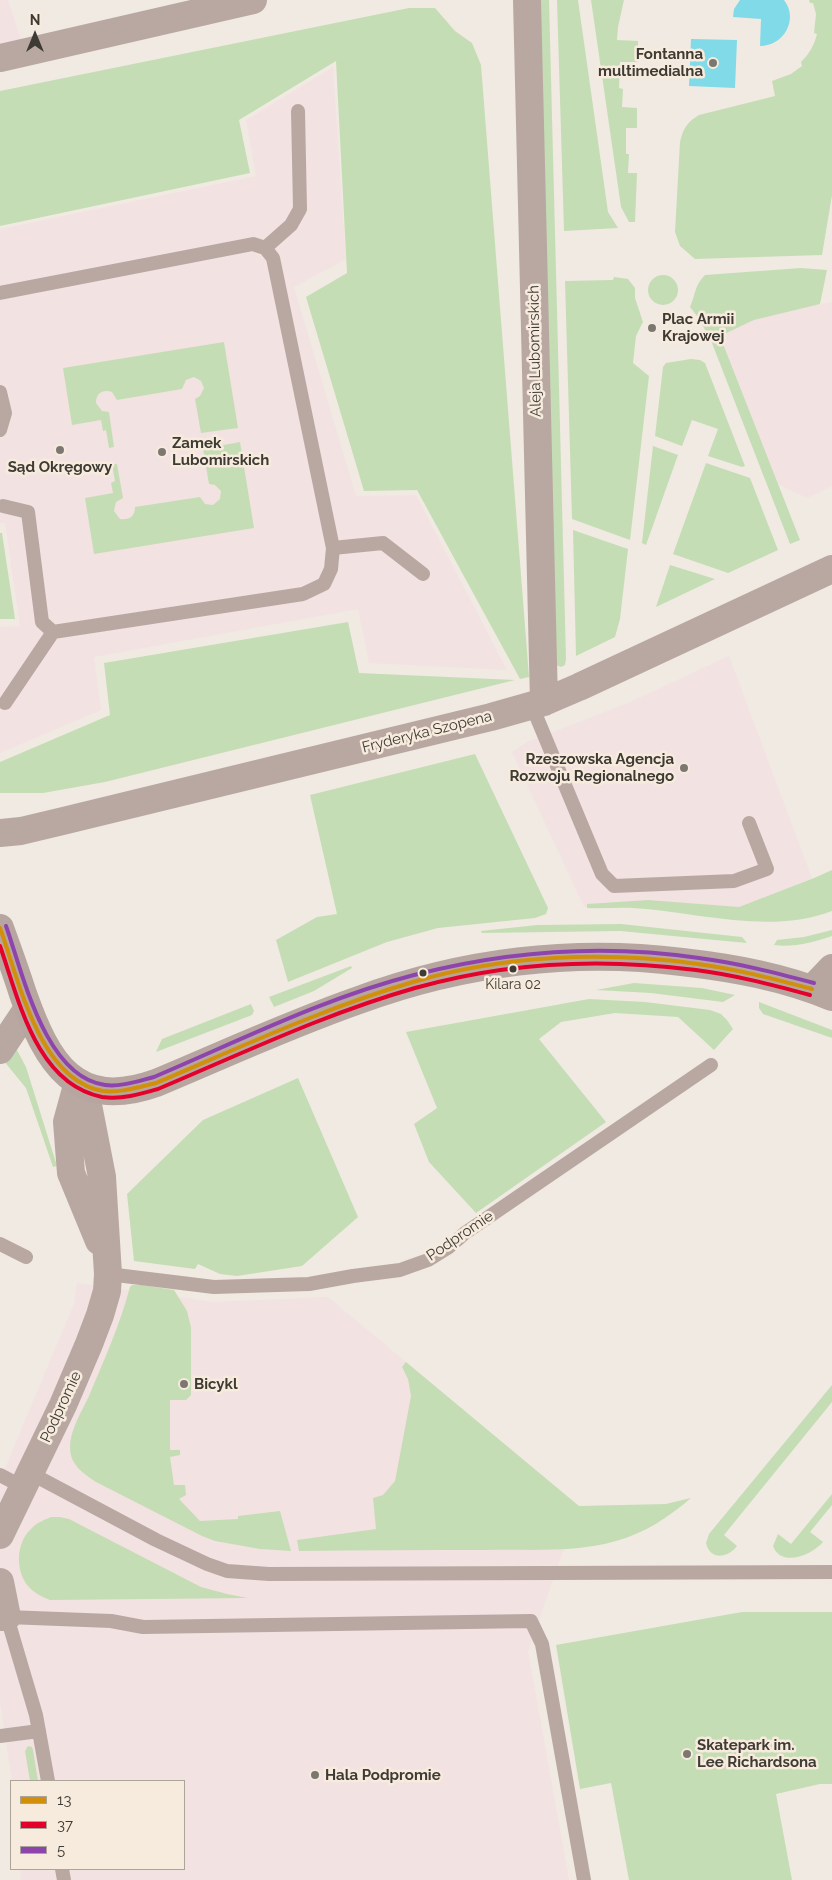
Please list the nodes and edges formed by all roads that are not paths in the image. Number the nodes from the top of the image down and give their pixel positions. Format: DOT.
graph roads {
  1 [pos="254,0"];
  2 [pos="527,0"];
  3 [pos="0,58"];
  4 [pos="298,112"];
  5 [pos="265,248"];
  6 [pos="0,293"];
  7 [pos="0,392"];
  8 [pos="0,430"];
  9 [pos="3,506"];
  10 [pos="333,548"];
  11 [pos="832,569"];
  12 [pos="424,574"];
  13 [pos="53,632"];
  14 [pos="5,703"];
  15 [pos="538,704"];
  16 [pos="749,823"];
  17 [pos="0,833"];
  18 [pos="0,928"];
  19 [pos="832,968"];
  20 [pos="822,993"];
  21 [pos="28,1008"];
  22 [pos="0,1050"];
  23 [pos="711,1065"];
  24 [pos="78,1082"];
  25 [pos="0,1244"];
  26 [pos="26,1257"];
  27 [pos="108,1268"];
  28 [pos="18,1478"];
  29 [pos="0,1535"];
  30 [pos="832,1572"];
  31 [pos="0,1582"];
  32 [pos="4,1617"];
  33 [pos="39,1731"];
  34 [pos="0,1736"];
  35 [pos="48,1780"];
  36 [pos="584,1880"];
  1 -- 3 [label="street"];
  2 -- 15 [label="street, Aleja Lubomirskich"];
  4 -- 5 [label="lane"];
  5 -- 6 [label="lane"];
  5 -- 10 [label="lane"];
  7 -- 8 [label="lane"];
  9 -- 13 [label="lane"];
  10 -- 12 [label="lane"];
  10 -- 13 [label="lane"];
  11 -- 15 [label="street, Fryderyka Szopena"];
  13 -- 14 [label="lane"];
  15 -- 16 [label="lane"];
  15 -- 17 [label="street, Fryderyka Szopena"];
  18 -- 21 [label="main road, Podpromie"];
  19 -- 20 [label="main road"];
  20 -- 24 [label="main road"];
  21 -- 22 [label="street"];
  21 -- 24 [label="main road, Podpromie"];
  23 -- 27 [label="lane, Podpromie"];
  24 -- 27 [label="street, Podpromie"];
  25 -- 26 [label="lane"];
  27 -- 28 [label="street, Podpromie"];
  28 -- 29 [label="street, Podpromie"];
  28 -- 30 [label="lane"];
  31 -- 32 [label="street"];
  32 -- 33 [label="lane"];
  32 -- 36 [label="lane"];
  33 -- 34 [label="lane"];
  33 -- 35 [label="lane"];
}
